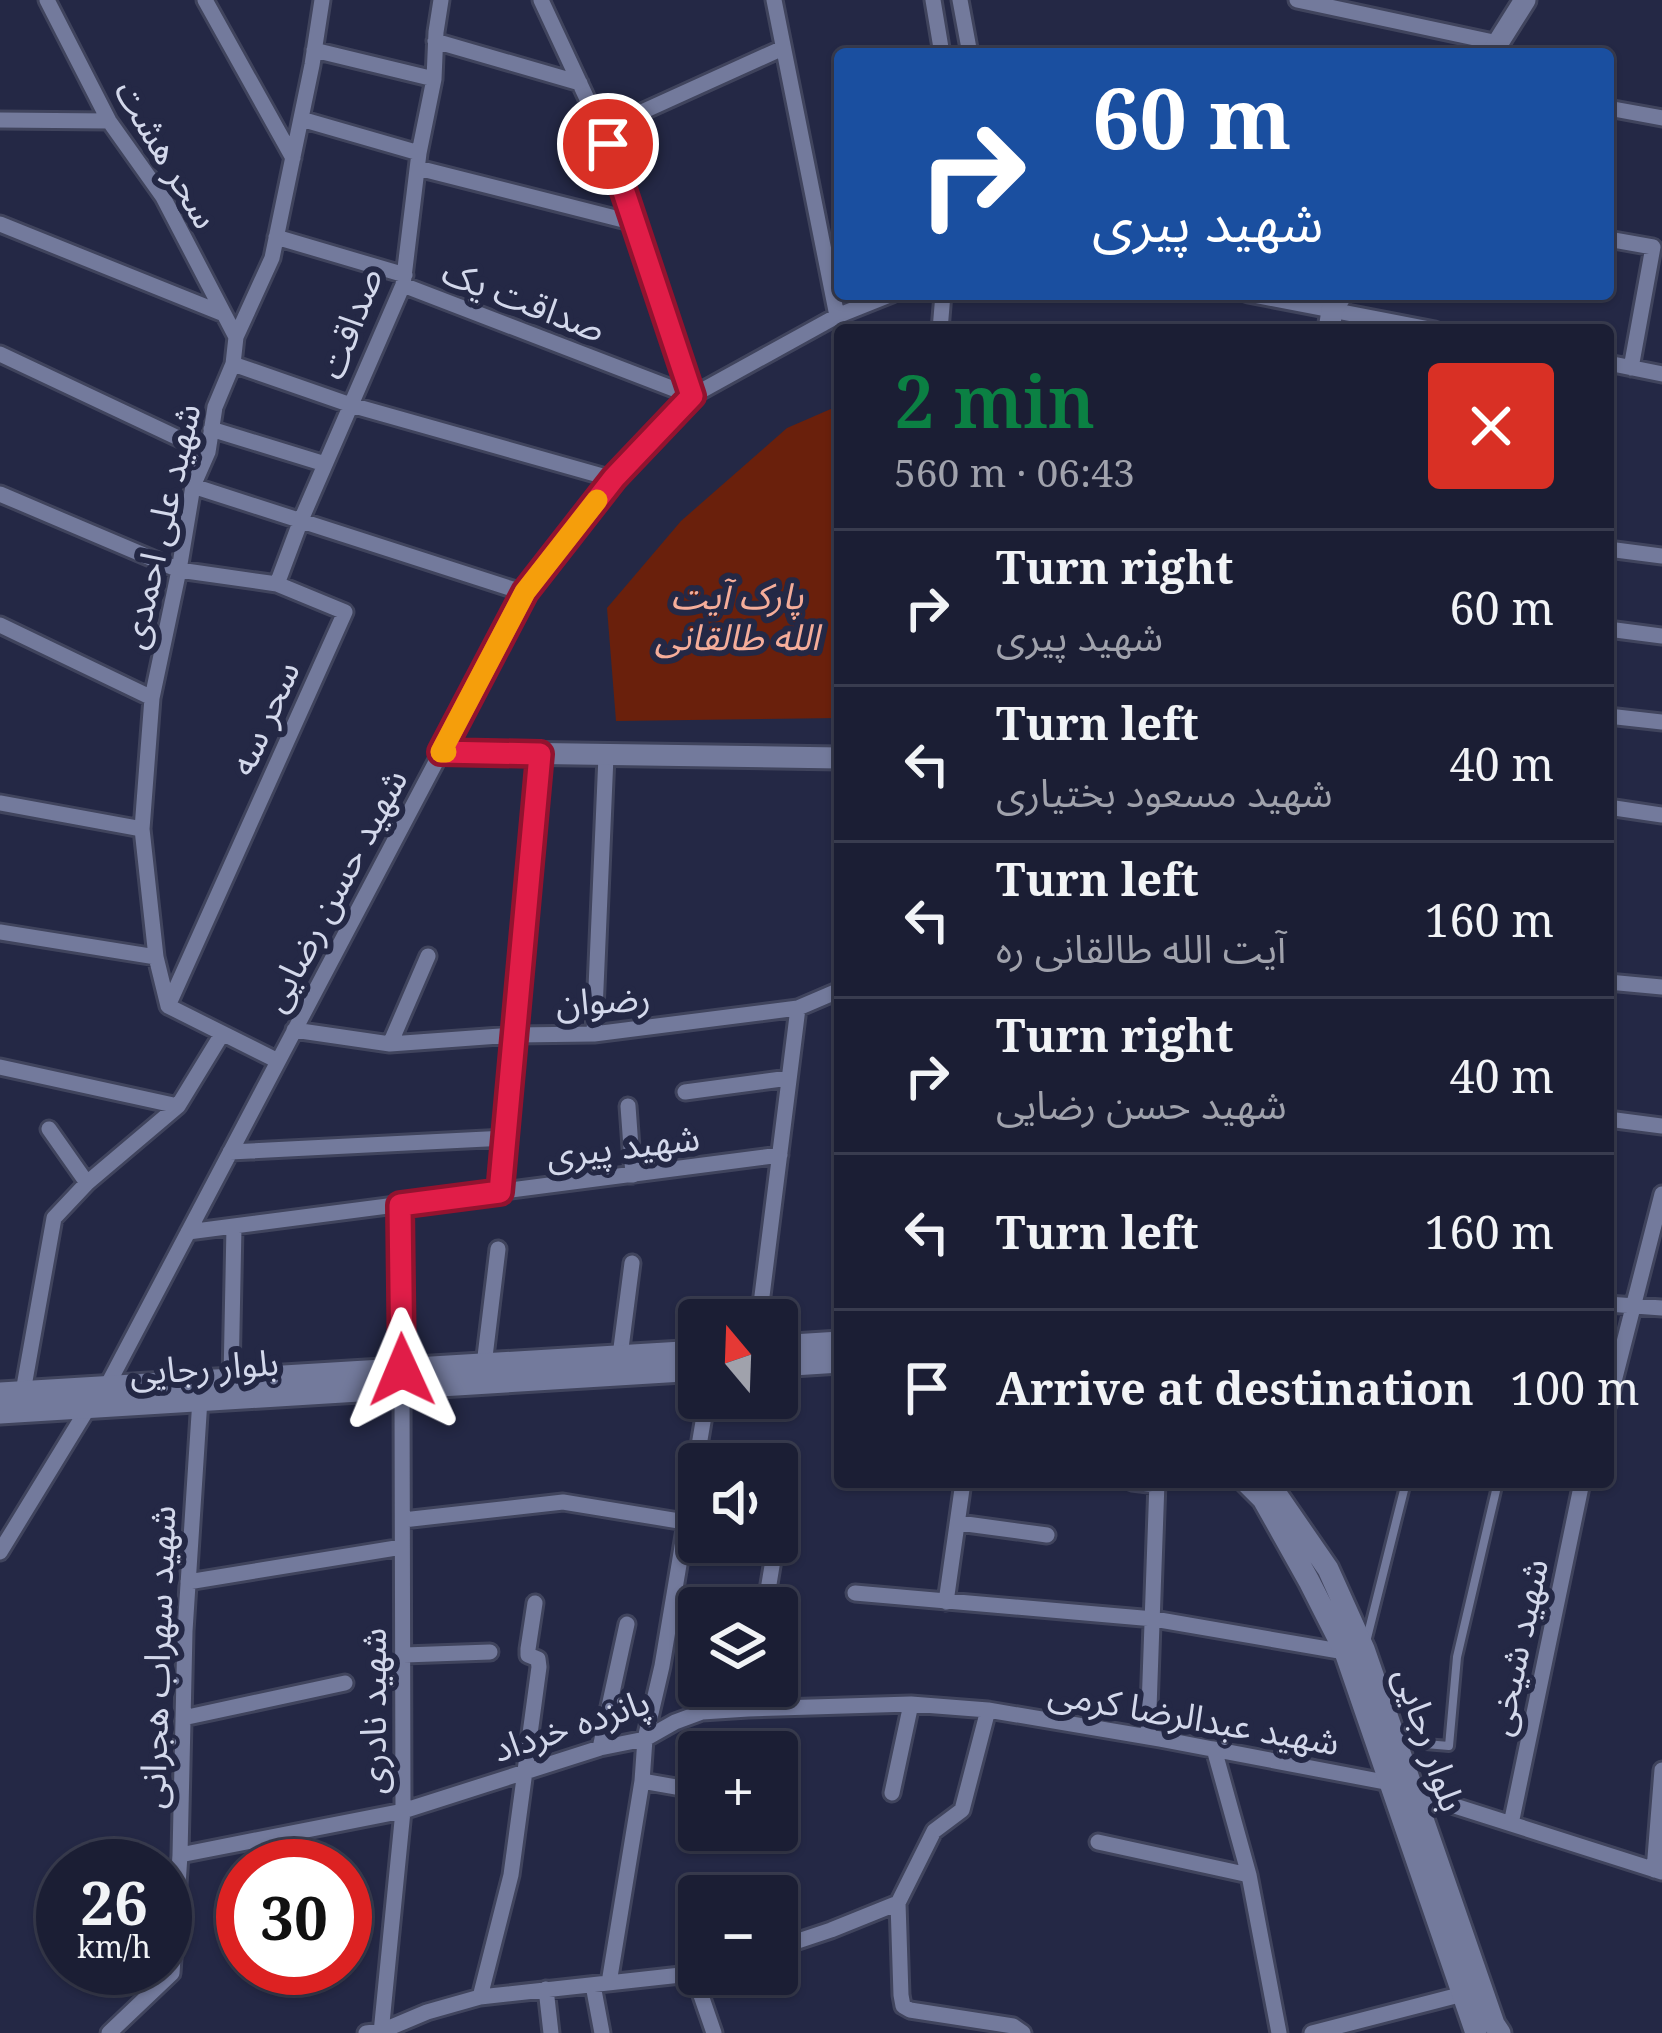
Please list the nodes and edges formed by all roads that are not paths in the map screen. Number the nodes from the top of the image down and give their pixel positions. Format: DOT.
graph roads {
  1 [pos="47,0"];
  2 [pos="205,0"];
  3 [pos="322,0"];
  4 [pos="441,0"];
  5 [pos="542,0"];
  6 [pos="774,0"];
  7 [pos="930,0"];
  8 [pos="961,0"];
  9 [pos="1298,0"];
  10 [pos="1525,0"];
  11 [pos="435,40"];
  12 [pos="784,47"];
  13 [pos="941,48"];
  14 [pos="969,48"];
  15 [pos="1495,48"];
  16 [pos="314,50"];
  17 [pos="434,79"];
  18 [pos="580,83"];
  19 [pos="1614,110"];
  20 [pos="301,118"];
  21 [pos="1662,118"];
  22 [pos="0,120"];
  23 [pos="110,121"];
  24 [pos="602,130"];
  25 [pos="293,158"];
  26 [pos="418,160"];
  27 [pos="634,223"];
  28 [pos="0,224"];
  29 [pos="276,237"];
  30 [pos="1614,240"];
  31 [pos="404,280"];
  32 [pos="877,300"];
  33 [pos="1278,300"];
  34 [pos="1334,311"];
  35 [pos="224,314"];
  36 [pos="837,316"];
  37 [pos="1403,324"];
  38 [pos="236,337"];
  39 [pos="0,354"];
  40 [pos="233,364"];
  41 [pos="1614,364"];
  42 [pos="1631,368"];
  43 [pos="1662,374"];
  44 [pos="692,396"];
  45 [pos="351,405"];
  46 [pos="212,429"];
  47 [pos="208,452"];
  48 [pos="326,464"];
  49 [pos="614,478"];
  50 [pos="193,486"];
  51 [pos="0,494"];
  52 [pos="301,520"];
  53 [pos="1614,549"];
  54 [pos="1662,556"];
  55 [pos="179,570"];
  56 [pos="278,584"];
  57 [pos="525,592"];
  58 [pos="0,625"];
  59 [pos="1614,630"];
  60 [pos="1662,636"];
  61 [pos="152,698"];
  62 [pos="1614,717"];
  63 [pos="1662,722"];
  64 [pos="441,752"];
  65 [pos="540,754"];
  66 [pos="606,756"];
  67 [pos="834,758"];
  68 [pos="0,803"];
  69 [pos="1614,809"];
  70 [pos="1662,815"];
  71 [pos="142,829"];
  72 [pos="0,932"];
  73 [pos="428,956"];
  74 [pos="156,957"];
  75 [pos="1614,983"];
  76 [pos="1662,987"];
  77 [pos="834,993"];
  78 [pos="168,1006"];
  79 [pos="798,1008"];
  80 [pos="294,1030"];
  81 [pos="222,1034"];
  82 [pos="594,1034"];
  83 [pos="514,1035"];
  84 [pos="390,1044"];
  85 [pos="278,1061"];
  86 [pos="0,1067"];
  87 [pos="789,1078"];
  88 [pos="685,1092"];
  89 [pos="178,1106"];
  90 [pos="628,1106"];
  91 [pos="1614,1120"];
  92 [pos="1662,1126"];
  93 [pos="50,1129"];
  94 [pos="506,1138"];
  95 [pos="230,1152"];
  96 [pos="779,1156"];
  97 [pos="633,1174"];
  98 [pos="87,1183"];
  99 [pos="500,1192"];
  100 [pos="1662,1194"];
  101 [pos="400,1205"];
  102 [pos="234,1226"];
  103 [pos="188,1232"];
  104 [pos="498,1249"];
  105 [pos="632,1263"];
  106 [pos="762,1299"];
  107 [pos="1614,1304"];
  108 [pos="1635,1305"];
  109 [pos="1662,1308"];
  110 [pos="834,1342"];
  111 [pos="798,1345"];
  112 [pos="678,1352"];
  113 [pos="620,1356"];
  114 [pos="834,1362"];
  115 [pos="484,1365"];
  116 [pos="798,1365"];
  117 [pos="678,1371"];
  118 [pos="402,1379"];
  119 [pos="231,1380"];
  120 [pos="1614,1384"];
  121 [pos="106,1388"];
  122 [pos="12,1392"];
  123 [pos="200,1399"];
  124 [pos="88,1408"];
  125 [pos="0,1413"];
  126 [pos="963,1488"];
  127 [pos="1157,1488"];
  128 [pos="1252,1488"];
  129 [pos="1272,1488"];
  130 [pos="1404,1488"];
  131 [pos="1497,1488"];
  132 [pos="1581,1488"];
  133 [pos="403,1520"];
  134 [pos="678,1521"];
  135 [pos="959,1523"];
  136 [pos="1047,1535"];
  137 [pos="402,1547"];
  138 [pos="0,1552"];
  139 [pos="678,1563"];
  140 [pos="188,1582"];
  141 [pos="855,1593"];
  142 [pos="946,1602"];
  143 [pos="535,1603"];
  144 [pos="1154,1619"];
  145 [pos="627,1624"];
  146 [pos="1355,1651"];
  147 [pos="490,1652"];
  148 [pos="404,1655"];
  149 [pos="345,1682"];
  150 [pos="911,1704"];
  151 [pos="748,1709"];
  152 [pos="988,1710"];
  153 [pos="183,1718"];
  154 [pos="1148,1737"];
  155 [pos="645,1739"];
  156 [pos="1396,1741"];
  157 [pos="601,1748"];
  158 [pos="1214,1749"];
  159 [pos="1662,1770"];
  160 [pos="525,1772"];
  161 [pos="642,1780"];
  162 [pos="1390,1783"];
  163 [pos="678,1787"];
  164 [pos="892,1793"];
  165 [pos="1414,1793"];
  166 [pos="403,1811"];
  167 [pos="1511,1824"];
  168 [pos="180,1839"];
  169 [pos="1098,1842"];
  170 [pos="192,1853"];
  171 [pos="1658,1871"];
  172 [pos="1249,1875"];
  173 [pos="898,1903"];
  174 [pos="798,1941"];
  175 [pos="678,1976"];
  176 [pos="601,1984"];
  177 [pos="546,1989"];
  178 [pos="1463,1994"];
  179 [pos="149,1995"];
  180 [pos="703,1995"];
  181 [pos="480,1997"];
  182 [pos="376,2032"];
  183 [pos="109,2033"];
  184 [pos="551,2033"];
  185 [pos="602,2033"];
  186 [pos="714,2033"];
  187 [pos="1023,2033"];
  188 [pos="1279,2033"];
  189 [pos="1312,2033"];
  190 [pos="1476,2033"];
  191 [pos="1500,2033"];
  1 -- 23 [label="street, سحر هشت"];
  2 -- 25 [label="street"];
  3 -- 16 [label="street, شهید علی احمدی"];
  4 -- 11 [label="street, صداقت"];
  5 -- 18 [label="street"];
  6 -- 12 [label="street"];
  7 -- 13 [label="street"];
  8 -- 14 [label="street"];
  9 -- 15 [label="street"];
  10 -- 15 [label="main road"];
  11 -- 17 [label="street, صداقت"];
  11 -- 18 [label="street"];
  12 -- 24 [label="street"];
  12 -- 36 [label="street"];
  16 -- 17 [label="street"];
  16 -- 20 [label="street, شهید علی احمدی"];
  17 -- 26 [label="street, صداقت"];
  18 -- 24 [label="street"];
  19 -- 21 [label="street"];
  20 -- 25 [label="street, شهید علی احمدی"];
  20 -- 26 [label="street"];
  22 -- 23 [label="street"];
  23 -- 35 [label="street, سحر هشت"];
  24 -- 27 [label="street"];
  25 -- 29 [label="street, شهید علی احمدی"];
  26 -- 27 [label="street"];
  26 -- 31 [label="street, صداقت"];
  27 -- 44 [label="street"];
  28 -- 35 [label="street"];
  29 -- 31 [label="street, صداقت یک"];
  29 -- 38 [label="street, شهید علی احمدی"];
  30 -- 42 [label="street"];
  31 -- 44 [label="street, صداقت یک"];
  31 -- 45 [label="street, صداقت"];
  32 -- 36 [label="street, شهید حسن رضایی"];
  33 -- 34 [label="street"];
  34 -- 37 [label="street"];
  35 -- 38 [label="street, سحر هشت"];
  36 -- 44 [label="street, شهید حسن رضایی"];
  38 -- 40 [label="street, شهید علی احمدی"];
  39 -- 47 [label="street"];
  40 -- 45 [label="street"];
  40 -- 46 [label="street, شهید علی احمدی"];
  41 -- 42 [label="street"];
  42 -- 43 [label="street"];
  44 -- 49 [label="street, شهید حسن رضایی"];
  45 -- 48 [label="street, صداقت"];
  45 -- 49 [label="street"];
  46 -- 47 [label="street, شهید علی احمدی"];
  46 -- 48 [label="street"];
  47 -- 50 [label="street, شهید علی احمدی"];
  48 -- 52 [label="street, صداقت"];
  49 -- 57 [label="street, شهید حسن رضایی"];
  50 -- 52 [label="street"];
  50 -- 55 [label="street, شهید علی احمدی"];
  51 -- 55 [label="street, سحر سه"];
  52 -- 56 [label="street, صداقت"];
  52 -- 57 [label="street"];
  53 -- 54 [label="street"];
  55 -- 56 [label="street, سحر سه"];
  55 -- 61 [label="street, شهید علی احمدی"];
  56 -- 78 [label="street, سحر سه"];
  57 -- 64 [label="street, شهید حسن رضایی"];
  58 -- 61 [label="street"];
  59 -- 60 [label="street"];
  61 -- 71 [label="street, شهید علی احمدی"];
  62 -- 63 [label="street"];
  64 -- 65 [label="main road"];
  64 -- 80 [label="street, شهید حسن رضایی"];
  65 -- 66 [label="main road"];
  65 -- 83 [label="street"];
  66 -- 67 [label="main road"];
  66 -- 82 [label="street"];
  68 -- 71 [label="street"];
  69 -- 70 [label="street"];
  71 -- 74 [label="street, شهید علی احمدی"];
  72 -- 74 [label="street"];
  73 -- 84 [label="street"];
  74 -- 78 [label="street, شهید علی احمدی"];
  75 -- 76 [label="street"];
  77 -- 79 [label="street, رضوان"];
  78 -- 81 [label="street"];
  79 -- 82 [label="street, رضوان"];
  79 -- 87 [label="street"];
  80 -- 84 [label="street, رضوان"];
  80 -- 85 [label="street, شهید حسن رضایی"];
  81 -- 85 [label="street"];
  81 -- 89 [label="street"];
  82 -- 83 [label="street, رضوان"];
  83 -- 84 [label="street, رضوان"];
  83 -- 94 [label="street"];
  85 -- 95 [label="street, شهید حسن رضایی"];
  86 -- 89 [label="street"];
  87 -- 88 [label="street"];
  87 -- 96 [label="street"];
  89 -- 98 [label="street"];
  90 -- 97 [label="street"];
  91 -- 92 [label="street"];
  93 -- 98 [label="street"];
  94 -- 95 [label="street"];
  94 -- 99 [label="street"];
  95 -- 103 [label="street, شهید حسن رضایی"];
  96 -- 97 [label="street, شهید پیری"];
  96 -- 106 [label="street"];
  97 -- 99 [label="street, شهید پیری"];
  98 -- 122 [label="street"];
  99 -- 101 [label="street, شهید پیری"];
  100 -- 108 [label="street"];
  101 -- 102 [label="street, شهید پیری"];
  101 -- 118 [label="street, شهید نادری"];
  102 -- 103 [label="street, شهید پیری"];
  102 -- 119 [label="street"];
  103 -- 121 [label="street, شهید حسن رضایی"];
  104 -- 115 [label="street"];
  105 -- 113 [label="street"];
  107 -- 108 [label="street"];
  108 -- 109 [label="street"];
  108 -- 120 [label="street"];
  110 -- 111 [label="main road"];
  112 -- 113 [label="main road, بلوار رجایی"];
  113 -- 115 [label="main road, بلوار رجایی"];
  114 -- 116 [label="main road"];
  115 -- 118 [label="main road, بلوار رجایی"];
  117 -- 118 [label="main road, بلوار رجایی"];
  118 -- 119 [label="main road, بلوار رجایی"];
  118 -- 123 [label="main road, بلوار رجایی"];
  118 -- 133 [label="street, شهید نادری"];
  119 -- 121 [label="main road, بلوار رجایی"];
  121 -- 122 [label="main road, بلوار رجایی"];
  123 -- 124 [label="main road, بلوار رجایی"];
  123 -- 140 [label="street, شهید سهراب هجرانی"];
  124 -- 125 [label="main road, بلوار رجایی"];
  124 -- 138 [label="street"];
  126 -- 135 [label="street"];
  127 -- 144 [label="street"];
  128 -- 146 [label="main road, بلوار رجایی"];
  129 -- 146 [label="main road, بلوار رجایی"];
  130 -- 146 [label="lane"];
  131 -- 156 [label="lane"];
  132 -- 167 [label="street, شهید شیخی"];
  133 -- 134 [label="street"];
  133 -- 137 [label="street, شهید نادری"];
  135 -- 136 [label="street"];
  135 -- 142 [label="street"];
  137 -- 140 [label="street"];
  137 -- 148 [label="street, شهید نادری"];
  139 -- 155 [label="street"];
  140 -- 153 [label="street, شهید سهراب هجرانی"];
  141 -- 142 [label="street"];
  142 -- 144 [label="street"];
  143 -- 160 [label="street"];
  144 -- 146 [label="street"];
  144 -- 154 [label="street"];
  145 -- 157 [label="street"];
  146 -- 156 [label="main road, بلوار رجایی"];
  146 -- 162 [label="main road, بلوار رجایی"];
  147 -- 148 [label="street"];
  148 -- 166 [label="street, شهید نادری"];
  149 -- 153 [label="street"];
  150 -- 151 [label="street, پانزده خرداد"];
  150 -- 152 [label="street, پانزده خرداد"];
  150 -- 164 [label="street"];
  151 -- 155 [label="street, پانزده خرداد"];
  152 -- 154 [label="street, شهید عبدالرضا کرمی"];
  152 -- 173 [label="street"];
  153 -- 168 [label="street, شهید سهراب هجرانی"];
  154 -- 158 [label="street, شهید عبدالرضا کرمی"];
  155 -- 157 [label="street, پانزده خرداد"];
  155 -- 161 [label="street"];
  156 -- 165 [label="main road, بلوار رجایی"];
  157 -- 160 [label="street, پانزده خرداد"];
  158 -- 162 [label="street, شهید عبدالرضا کرمی"];
  158 -- 172 [label="street"];
  159 -- 171 [label="street"];
  160 -- 166 [label="street, پانزده خرداد"];
  160 -- 181 [label="street"];
  161 -- 163 [label="street"];
  161 -- 176 [label="street"];
  162 -- 178 [label="main road, بلوار رجایی"];
  165 -- 167 [label="street"];
  165 -- 191 [label="main road, بلوار رجایی"];
  166 -- 170 [label="street, پانزده خرداد"];
  166 -- 182 [label="street, شهید نادری"];
  167 -- 171 [label="street"];
  169 -- 172 [label="street"];
  172 -- 188 [label="street"];
  173 -- 174 [label="street"];
  173 -- 187 [label="street"];
  175 -- 176 [label="street"];
  176 -- 177 [label="street"];
  176 -- 185 [label="street"];
  177 -- 181 [label="street"];
  177 -- 184 [label="street"];
  178 -- 189 [label="street"];
  178 -- 190 [label="main road, بلوار رجایی"];
  179 -- 183 [label="street, شهید سهراب هجرانی"];
  180 -- 186 [label="street"];
  181 -- 182 [label="street"];
}
